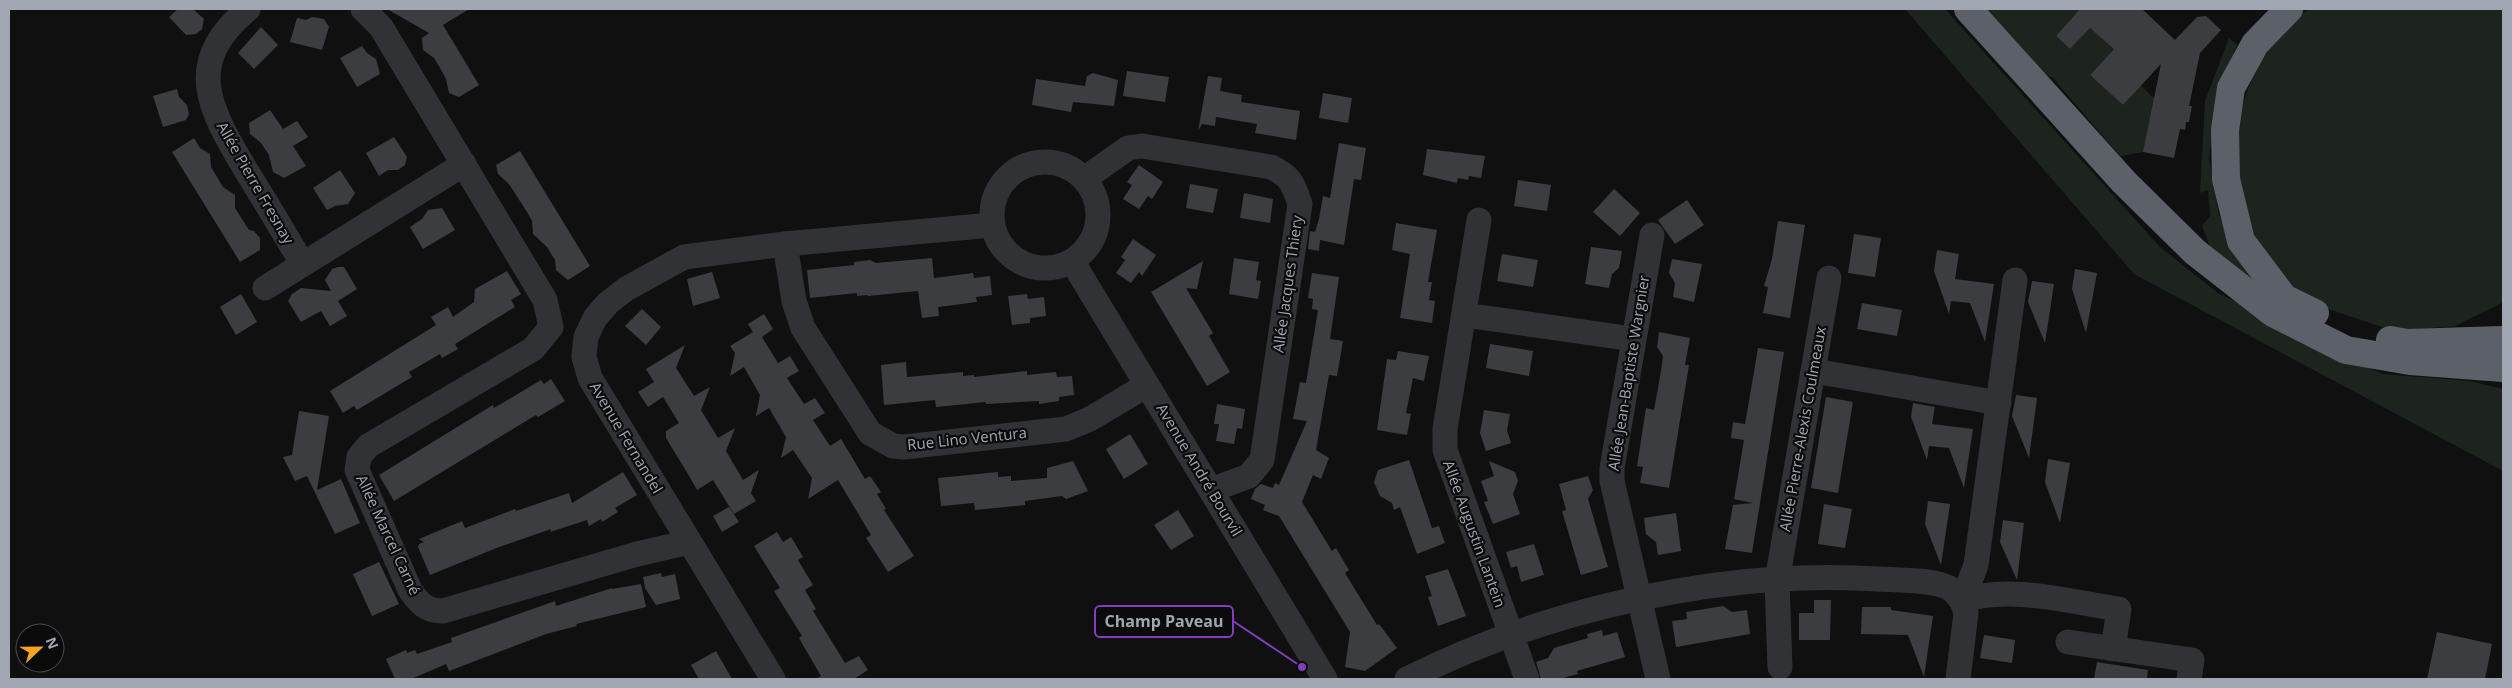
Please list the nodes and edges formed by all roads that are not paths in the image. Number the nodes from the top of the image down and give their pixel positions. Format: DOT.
graph roads {
  1 [pos="363,9"];
  2 [pos="1968,9"];
  3 [pos="2289,9"];
  4 [pos="236,12"];
  5 [pos="464,164"];
  6 [pos="1084,179"];
  7 [pos="1479,220"];
  8 [pos="992,225"];
  9 [pos="1652,235"];
  10 [pos="785,244"];
  11 [pos="1072,261"];
  12 [pos="302,263"];
  13 [pos="1829,278"];
  14 [pos="2015,280"];
  15 [pos="265,288"];
  16 [pos="1464,315"];
  17 [pos="2503,319"];
  18 [pos="550,326"];
  19 [pos="586,337"];
  20 [pos="1633,339"];
  21 [pos="2503,340"];
  22 [pos="2456,342"];
  23 [pos="2503,368"];
  24 [pos="1814,371"];
  25 [pos="1147,385"];
  26 [pos="1998,403"];
  27 [pos="1211,490"];
  28 [pos="689,542"];
  29 [pos="1777,580"];
  30 [pos="1638,598"];
  31 [pos="1962,601"];
  32 [pos="1510,634"];
  33 [pos="2068,642"];
  34 [pos="2113,649"];
  35 [pos="1780,666"];
  36 [pos="773,679"];
  37 [pos="1325,679"];
  38 [pos="1408,679"];
  39 [pos="1527,679"];
  40 [pos="1658,679"];
  41 [pos="1958,679"];
  42 [pos="2189,679"];
  1 -- 5 [label="street"];
  2 -- 23 [label="highway"];
  3 -- 22 [label="highway"];
  4 -- 12 [label="street, Allée Pierre Fresnay"];
  5 -- 12 [label="street"];
  5 -- 18 [label="street"];
  6 -- 8 [label="street"];
  6 -- 11 [label="street"];
  6 -- 27 [label="street, Allée Jacques Thiery"];
  7 -- 16 [label="street, Allée Augustin Lantein"];
  8 -- 10 [label="street, Avenue Fernandel"];
  8 -- 11 [label="street"];
  9 -- 20 [label="street, Allée Jean-Baptiste Wargnier"];
  10 -- 19 [label="street, Avenue Fernandel"];
  10 -- 25 [label="street, Rue Lino Ventura"];
  11 -- 25 [label="street, Avenue André Bourvil"];
  12 -- 15 [label="street"];
  13 -- 24 [label="street, Allée Pierre-Alexis Coulmeaux"];
  14 -- 26 [label="street"];
  16 -- 20 [label="street"];
  16 -- 32 [label="street, Allée Augustin Lantein"];
  17 -- 22 [label="highway"];
  18 -- 19 [label="street"];
  18 -- 28 [label="street, Allée Marcel Carné"];
  19 -- 28 [label="street, Avenue Fernandel"];
  20 -- 30 [label="street, Allée Jean-Baptiste Wargnier"];
  21 -- 22 [label="highway"];
  24 -- 26 [label="street"];
  24 -- 29 [label="street, Allée Pierre-Alexis Coulmeaux"];
  25 -- 27 [label="street, Avenue André Bourvil"];
  26 -- 31 [label="street"];
  27 -- 37 [label="street, Avenue André Bourvil"];
  28 -- 36 [label="street, Avenue Fernandel"];
  29 -- 30 [label="street"];
  29 -- 31 [label="street"];
  29 -- 35 [label="street, Allée Pierre-Alexis Coulmeaux"];
  30 -- 32 [label="street"];
  30 -- 40 [label="street, Allée Jean-Baptiste Wargnier"];
  31 -- 34 [label="street"];
  31 -- 41 [label="street"];
  32 -- 38 [label="street"];
  32 -- 39 [label="street, Allée Augustin Lantein"];
  33 -- 34 [label="street"];
  34 -- 42 [label="street"];
}
